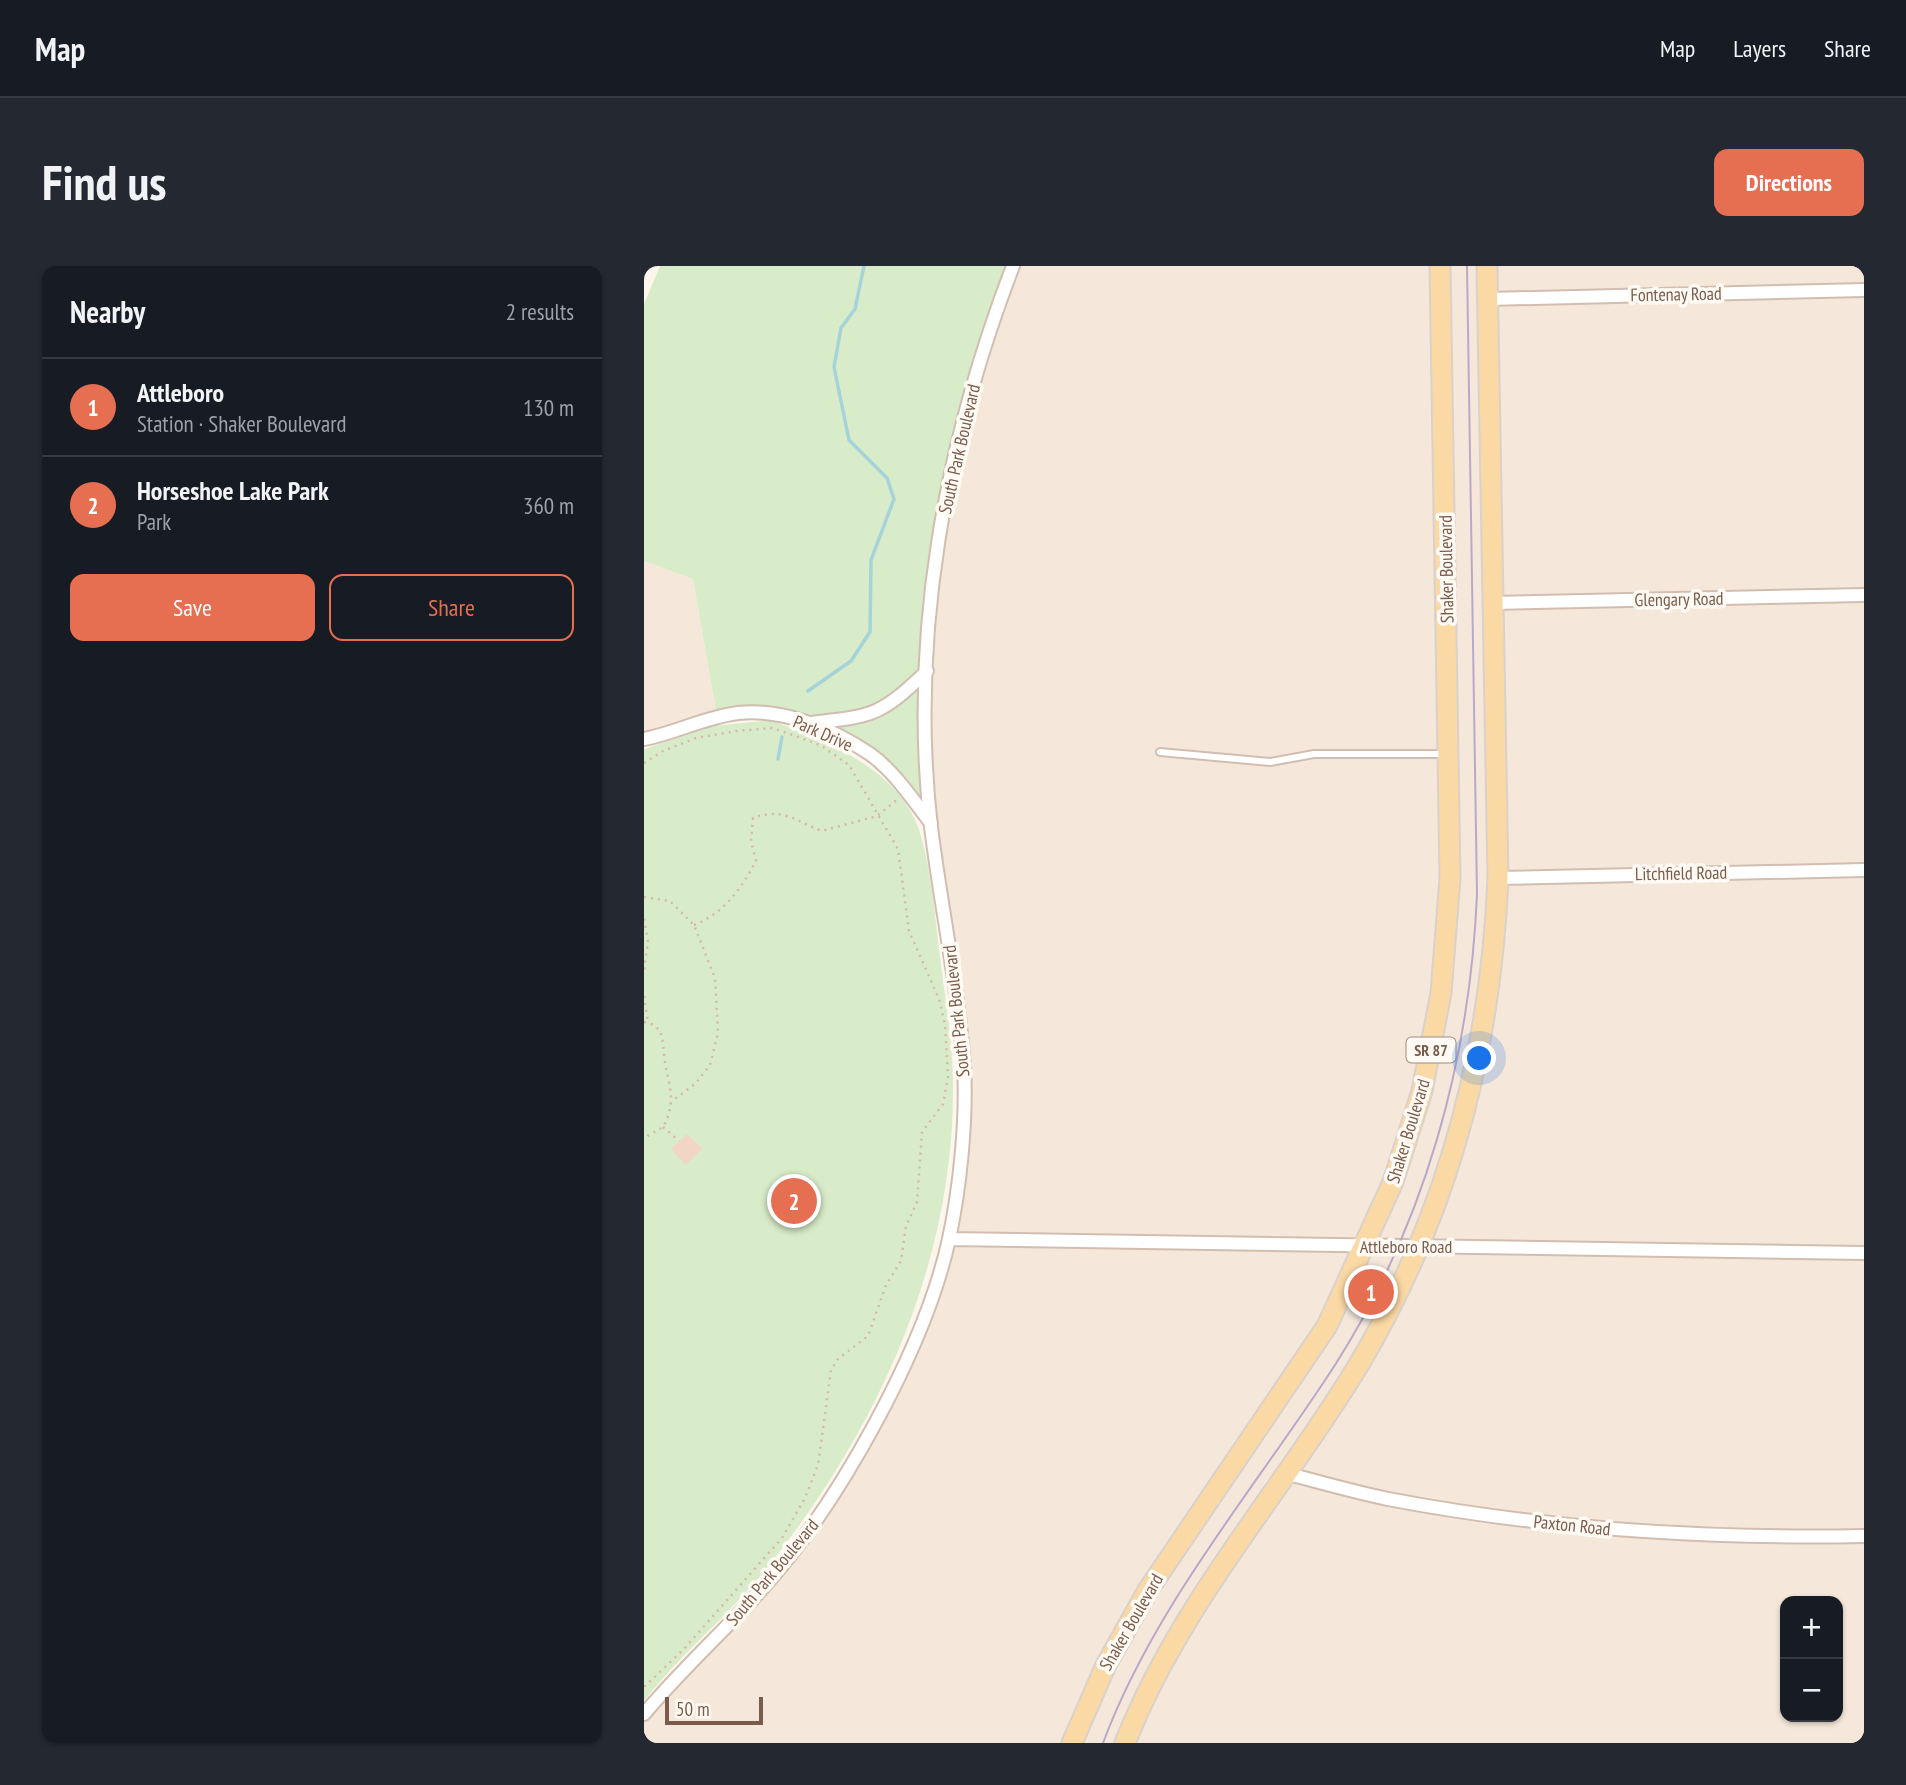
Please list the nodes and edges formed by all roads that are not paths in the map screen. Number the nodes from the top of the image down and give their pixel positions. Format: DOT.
graph roads {
  1 [pos="1013,266"];
  2 [pos="1440,266"];
  3 [pos="1487,266"];
  4 [pos="1864,290"];
  5 [pos="1488,299"];
  6 [pos="1864,595"];
  7 [pos="1493,603"];
  8 [pos="927,671"];
  9 [pos="810,723"];
  10 [pos="644,739"];
  11 [pos="1160,752"];
  12 [pos="1449,754"];
  13 [pos="931,823"];
  14 [pos="1864,870"];
  15 [pos="1498,878"];
  16 [pos="949,1239"];
  17 [pos="1366,1246"];
  18 [pos="1420,1246"];
  19 [pos="1864,1253"];
  20 [pos="1285,1473"];
  21 [pos="1864,1536"];
  22 [pos="644,1714"];
  23 [pos="1072,1743"];
  24 [pos="1125,1743"];
  1 -- 8 [label="street, South Park Boulevard"];
  2 -- 12 [label="main road, Shaker Boulevard / SR 87"];
  3 -- 5 [label="main road, SR 87"];
  4 -- 5 [label="street, Fontenay Road"];
  5 -- 7 [label="main road, SR 87"];
  6 -- 7 [label="street, Glengary Road"];
  7 -- 15 [label="main road, SR 87"];
  8 -- 9 [label="street"];
  8 -- 13 [label="street, South Park Boulevard"];
  9 -- 10 [label="street, Park Drive"];
  9 -- 13 [label="street, Park Drive"];
  11 -- 12 [label="lane"];
  12 -- 17 [label="main road, Shaker Boulevard / SR 87"];
  13 -- 16 [label="street, South Park Boulevard"];
  14 -- 15 [label="street, Litchfield Road"];
  15 -- 18 [label="main road, SR 87"];
  16 -- 17 [label="street, Attleboro Road"];
  16 -- 22 [label="street, South Park Boulevard"];
  17 -- 18 [label="street, Attleboro Road"];
  17 -- 23 [label="main road, Shaker Boulevard / SR 87"];
  18 -- 19 [label="street, Attleboro Road"];
  18 -- 20 [label="main road, SR 87"];
  20 -- 21 [label="street, Paxton Road"];
  20 -- 24 [label="main road, SR 87"];
}
